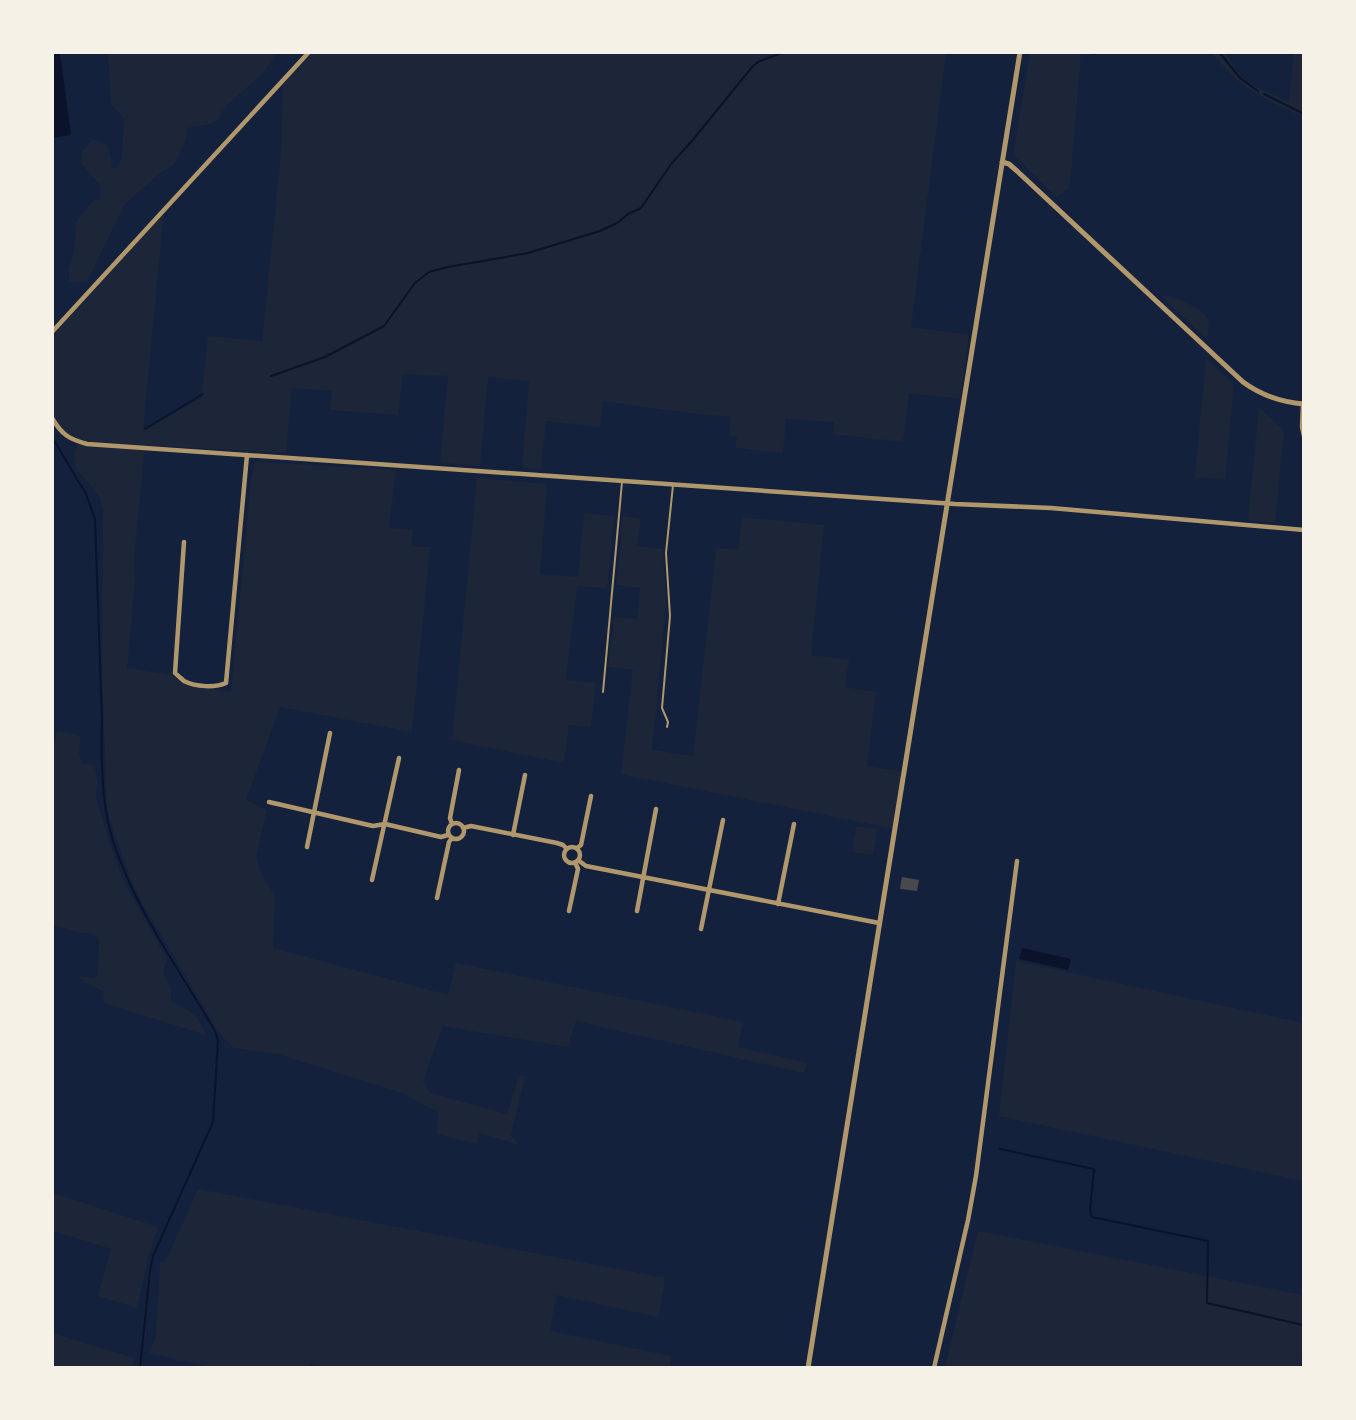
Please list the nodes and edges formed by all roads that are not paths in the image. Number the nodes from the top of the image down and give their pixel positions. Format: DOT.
graph roads {
  1 [pos="309,52"];
  2 [pos="1020,52"];
  3 [pos="1002,162"];
  4 [pos="52,332"];
  5 [pos="1303,404"];
  6 [pos="52,418"];
  7 [pos="1304,436"];
  8 [pos="247,455"];
  9 [pos="622,481"];
  10 [pos="673,484"];
  11 [pos="947,503"];
  12 [pos="1304,530"];
  13 [pos="184,542"];
  14 [pos="603,692"];
  15 [pos="667,727"];
  16 [pos="330,733"];
  17 [pos="399,758"];
  18 [pos="459,770"];
  19 [pos="525,775"];
  20 [pos="592,796"];
  21 [pos="269,802"];
  22 [pos="656,808"];
  23 [pos="315,813"];
  24 [pos="723,820"];
  25 [pos="385,824"];
  26 [pos="452,824"];
  27 [pos="794,824"];
  28 [pos="463,828"];
  29 [pos="513,835"];
  30 [pos="450,836"];
  31 [pos="307,847"];
  32 [pos="567,849"];
  33 [pos="577,849"];
  34 [pos="576,861"];
  35 [pos="1017,861"];
  36 [pos="643,877"];
  37 [pos="372,880"];
  38 [pos="710,890"];
  39 [pos="437,898"];
  40 [pos="778,904"];
  41 [pos="569,911"];
  42 [pos="636,911"];
  43 [pos="879,923"];
  44 [pos="702,929"];
  45 [pos="808,1367"];
  46 [pos="934,1367"];
  1 -- 4 [label="street"];
  2 -- 3 [label="street"];
  3 -- 5 [label="street"];
  3 -- 11 [label="street"];
  5 -- 7 [label="street"];
  6 -- 8 [label="street"];
  8 -- 9 [label="street"];
  8 -- 13 [label="street"];
  9 -- 10 [label="street"];
  9 -- 14 [label="lane"];
  10 -- 11 [label="street"];
  10 -- 15 [label="lane"];
  11 -- 12 [label="street"];
  11 -- 43 [label="street"];
  16 -- 23 [label="street"];
  17 -- 25 [label="street"];
  18 -- 26 [label="street"];
  19 -- 29 [label="street"];
  20 -- 33 [label="street"];
  21 -- 23 [label="street"];
  22 -- 36 [label="street"];
  23 -- 25 [label="street"];
  23 -- 31 [label="street"];
  24 -- 38 [label="street"];
  25 -- 30 [label="street"];
  25 -- 37 [label="street"];
  26 -- 28 [label="street"];
  26 -- 30 [label="street"];
  27 -- 40 [label="street"];
  28 -- 29 [label="street"];
  28 -- 30 [label="street"];
  29 -- 32 [label="street"];
  30 -- 39 [label="street"];
  32 -- 33 [label="street"];
  32 -- 34 [label="street"];
  33 -- 34 [label="street"];
  34 -- 36 [label="street"];
  34 -- 41 [label="street"];
  35 -- 46 [label="street"];
  36 -- 38 [label="street"];
  36 -- 42 [label="street"];
  38 -- 40 [label="street"];
  38 -- 44 [label="street"];
  40 -- 43 [label="street"];
  43 -- 45 [label="street"];
}
